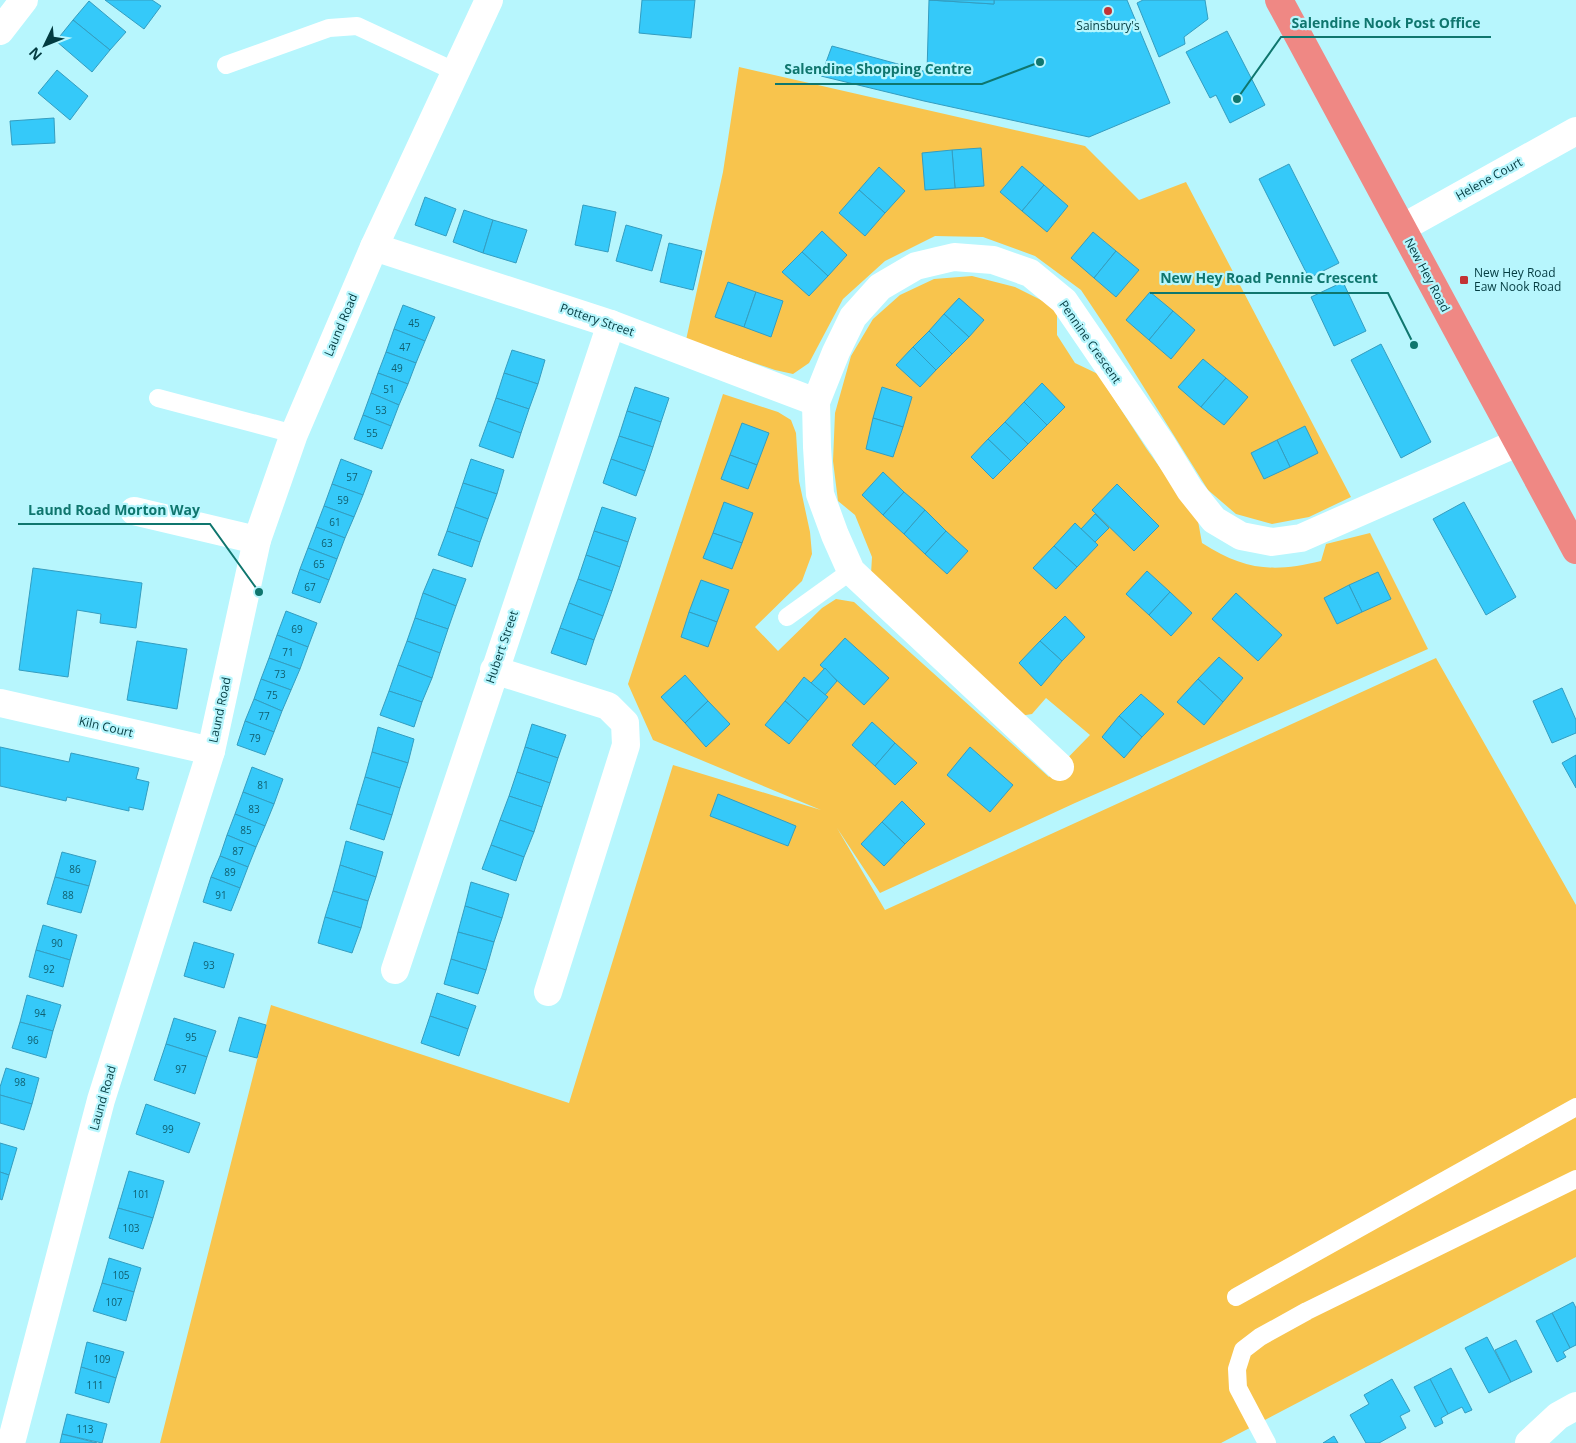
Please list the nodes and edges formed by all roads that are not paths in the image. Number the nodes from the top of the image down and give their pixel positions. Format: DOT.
graph roads {
  1 [pos="24,0"];
  2 [pos="489,0"];
  3 [pos="1279,0"];
  4 [pos="0,31"];
  5 [pos="226,65"];
  6 [pos="454,71"];
  7 [pos="1576,131"];
  8 [pos="1402,228"];
  9 [pos="374,247"];
  10 [pos="611,324"];
  11 [pos="158,398"];
  12 [pos="816,402"];
  13 [pos="294,434"];
  14 [pos="1517,443"];
  15 [pos="134,511"];
  16 [pos="257,540"];
  17 [pos="1576,550"];
  18 [pos="851,571"];
  19 [pos="787,617"];
  20 [pos="494,670"];
  21 [pos="0,703"];
  22 [pos="212,751"];
  23 [pos="1060,766"];
  24 [pos="395,970"];
  25 [pos="548,992"];
  26 [pos="1576,1107"];
  27 [pos="1576,1179"];
  28 [pos="1236,1297"];
  29 [pos="1576,1406"];
  30 [pos="11,1443"];
  31 [pos="1267,1443"];
  32 [pos="1530,1443"];
  1 -- 4 [label="street"];
  2 -- 6 [label="street, Laund Road"];
  3 -- 8 [label="highway, New Hey Road"];
  5 -- 6 [label="lane"];
  6 -- 9 [label="street, Laund Road"];
  7 -- 8 [label="street, Helene Court"];
  8 -- 14 [label="highway, New Hey Road"];
  9 -- 10 [label="street, Pottery Street"];
  9 -- 13 [label="street, Laund Road"];
  10 -- 12 [label="street, Pottery Street"];
  10 -- 20 [label="street, Hubert Street"];
  11 -- 13 [label="lane"];
  12 -- 14 [label="street, Pennine Crescent"];
  12 -- 18 [label="street, Pennine Crescent"];
  13 -- 16 [label="street, Laund Road"];
  14 -- 17 [label="highway, New Hey Road"];
  15 -- 16 [label="street"];
  16 -- 22 [label="street, Laund Road"];
  18 -- 19 [label="lane"];
  18 -- 23 [label="street, Pennine Crescent"];
  20 -- 24 [label="street, Hubert Street"];
  20 -- 25 [label="street"];
  21 -- 22 [label="street, Kiln Court"];
  22 -- 30 [label="street, Laund Road"];
  26 -- 28 [label="lane"];
  27 -- 31 [label="lane"];
  29 -- 32 [label="street"];
}
